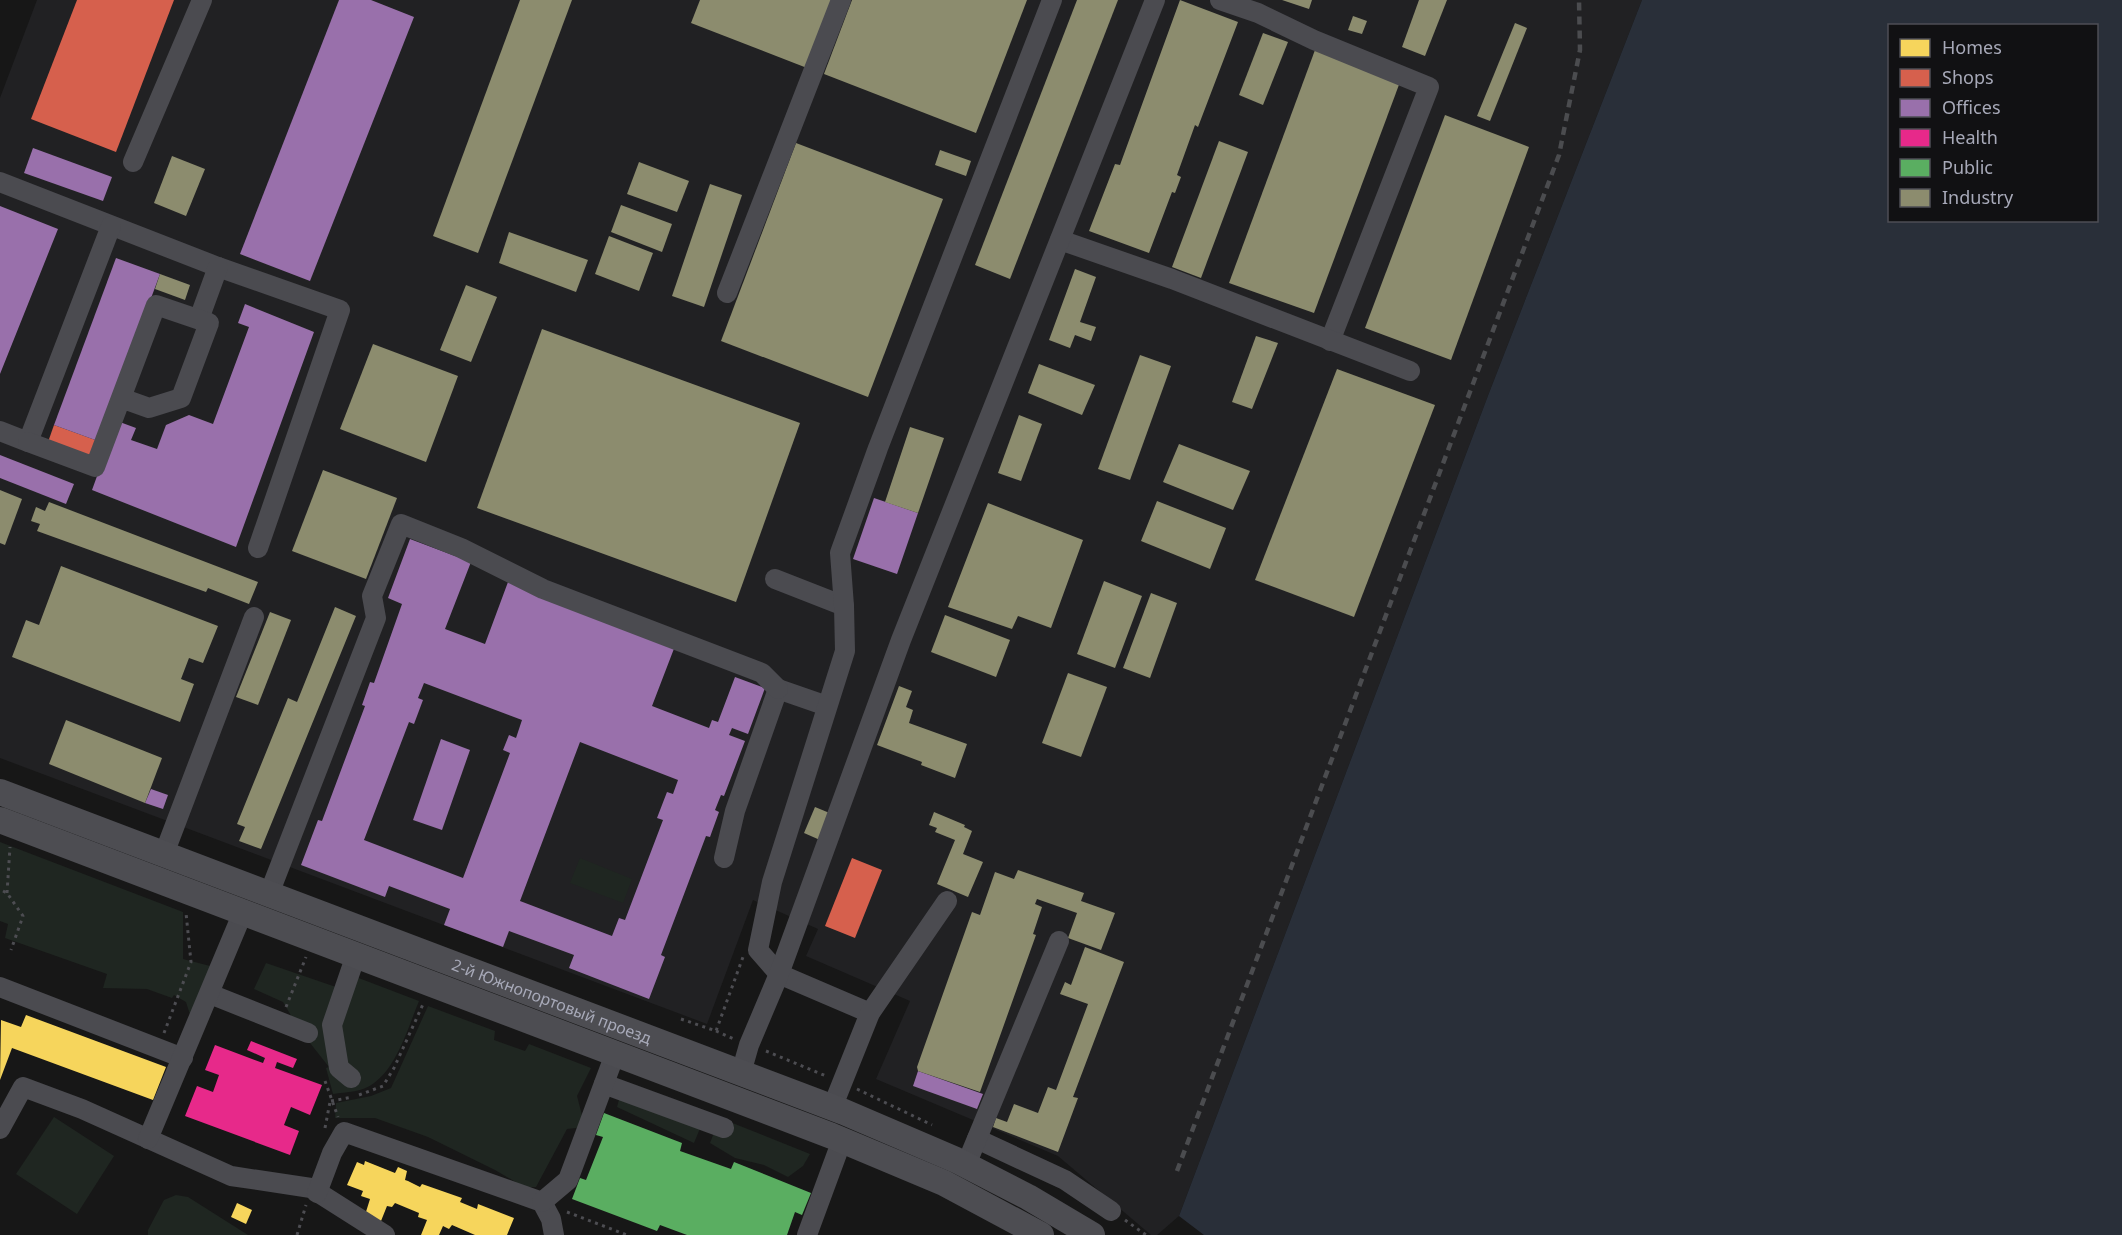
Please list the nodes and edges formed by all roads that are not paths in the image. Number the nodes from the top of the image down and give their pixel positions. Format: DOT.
graph roads {
  1 [pos="202,0"];
  2 [pos="841,0"];
  3 [pos="1052,0"];
  4 [pos="1155,0"];
  5 [pos="1220,0"];
  6 [pos="1260,7"];
  7 [pos="133,162"];
  8 [pos="0,182"];
  9 [pos="111,225"];
  10 [pos="1060,240"];
  11 [pos="218,267"];
  12 [pos="727,293"];
  13 [pos="199,320"];
  14 [pos="1330,340"];
  15 [pos="1410,371"];
  16 [pos="121,398"];
  17 [pos="0,431"];
  18 [pos="27,442"];
  19 [pos="258,548"];
  20 [pos="775,579"];
  21 [pos="844,606"];
  22 [pos="254,617"];
  23 [pos="778,689"];
  24 [pos="827,705"];
  25 [pos="0,792"];
  26 [pos="5,831"];
  27 [pos="164,854"];
  28 [pos="724,858"];
  29 [pos="269,894"];
  30 [pos="947,901"];
  31 [pos="243,912"];
  32 [pos="1059,941"];
  33 [pos="356,955"];
  34 [pos="779,974"];
  35 [pos="0,987"];
  36 [pos="210,994"];
  37 [pos="870,1013"];
  38 [pos="308,1033"];
  39 [pos="615,1054"];
  40 [pos="183,1058"];
  41 [pos="741,1073"];
  42 [pos="351,1078"];
  43 [pos="604,1084"];
  44 [pos="832,1108"];
  45 [pos="724,1128"];
  46 [pos="0,1129"];
  47 [pos="148,1139"];
  48 [pos="977,1139"];
  49 [pos="842,1140"];
  50 [pos="966,1165"];
  51 [pos="317,1192"];
  52 [pos="542,1202"];
  53 [pos="1111,1211"];
  54 [pos="385,1235"];
  55 [pos="554,1235"];
  56 [pos="807,1235"];
  57 [pos="1041,1235"];
  58 [pos="1092,1235"];
  1 -- 7 [label="lane"];
  2 -- 12 [label="lane"];
  3 -- 21 [label="lane"];
  4 -- 10 [label="lane"];
  5 -- 6 [label="lane"];
  6 -- 14 [label="lane"];
  8 -- 9 [label="lane"];
  9 -- 11 [label="lane"];
  9 -- 18 [label="lane"];
  10 -- 14 [label="lane"];
  10 -- 34 [label="lane"];
  11 -- 13 [label="lane"];
  11 -- 19 [label="lane"];
  13 -- 16 [label="lane"];
  13 -- 16 [label="lane"];
  14 -- 15 [label="lane"];
  16 -- 18 [label="lane"];
  17 -- 18 [label="lane"];
  20 -- 21 [label="lane"];
  21 -- 24 [label="lane"];
  22 -- 27 [label="lane"];
  23 -- 24 [label="lane"];
  23 -- 28 [label="lane"];
  23 -- 29 [label="lane"];
  24 -- 34 [label="lane"];
  25 -- 27 [label="main road, 2-й Южнопортовый проезд"];
  26 -- 31 [label="main road, 2-й Южнопортовый проезд"];
  27 -- 29 [label="main road, 2-й Южнопортовый проезд"];
  29 -- 41 [label="main road, 2-й Южнопортовый проезд"];
  30 -- 37 [label="lane"];
  31 -- 33 [label="main road, 2-й Южнопортовый проезд"];
  31 -- 36 [label="lane"];
  32 -- 48 [label="lane"];
  33 -- 39 [label="main road, 2-й Южнопортовый проезд"];
  33 -- 42 [label="lane"];
  34 -- 37 [label="lane"];
  34 -- 41 [label="lane"];
  35 -- 40 [label="lane"];
  36 -- 38 [label="lane"];
  36 -- 40 [label="lane"];
  37 -- 44 [label="lane"];
  39 -- 43 [label="lane"];
  39 -- 49 [label="main road, 2-й Южнопортовый проезд"];
  40 -- 47 [label="lane"];
  41 -- 44 [label="main road, 2-й Южнопортовый проезд"];
  43 -- 45 [label="lane"];
  43 -- 52 [label="lane"];
  44 -- 50 [label="main road, 2-й Южнопортовый проезд"];
  46 -- 47 [label="lane"];
  47 -- 51 [label="lane"];
  48 -- 50 [label="lane"];
  48 -- 53 [label="lane"];
  49 -- 56 [label="lane"];
  49 -- 57 [label="main road, 2-й Южнопортовый проезд"];
  50 -- 58 [label="main road, 2-й Южнопортовый проезд"];
  51 -- 52 [label="lane"];
  51 -- 54 [label="lane"];
  52 -- 55 [label="lane"];
}
